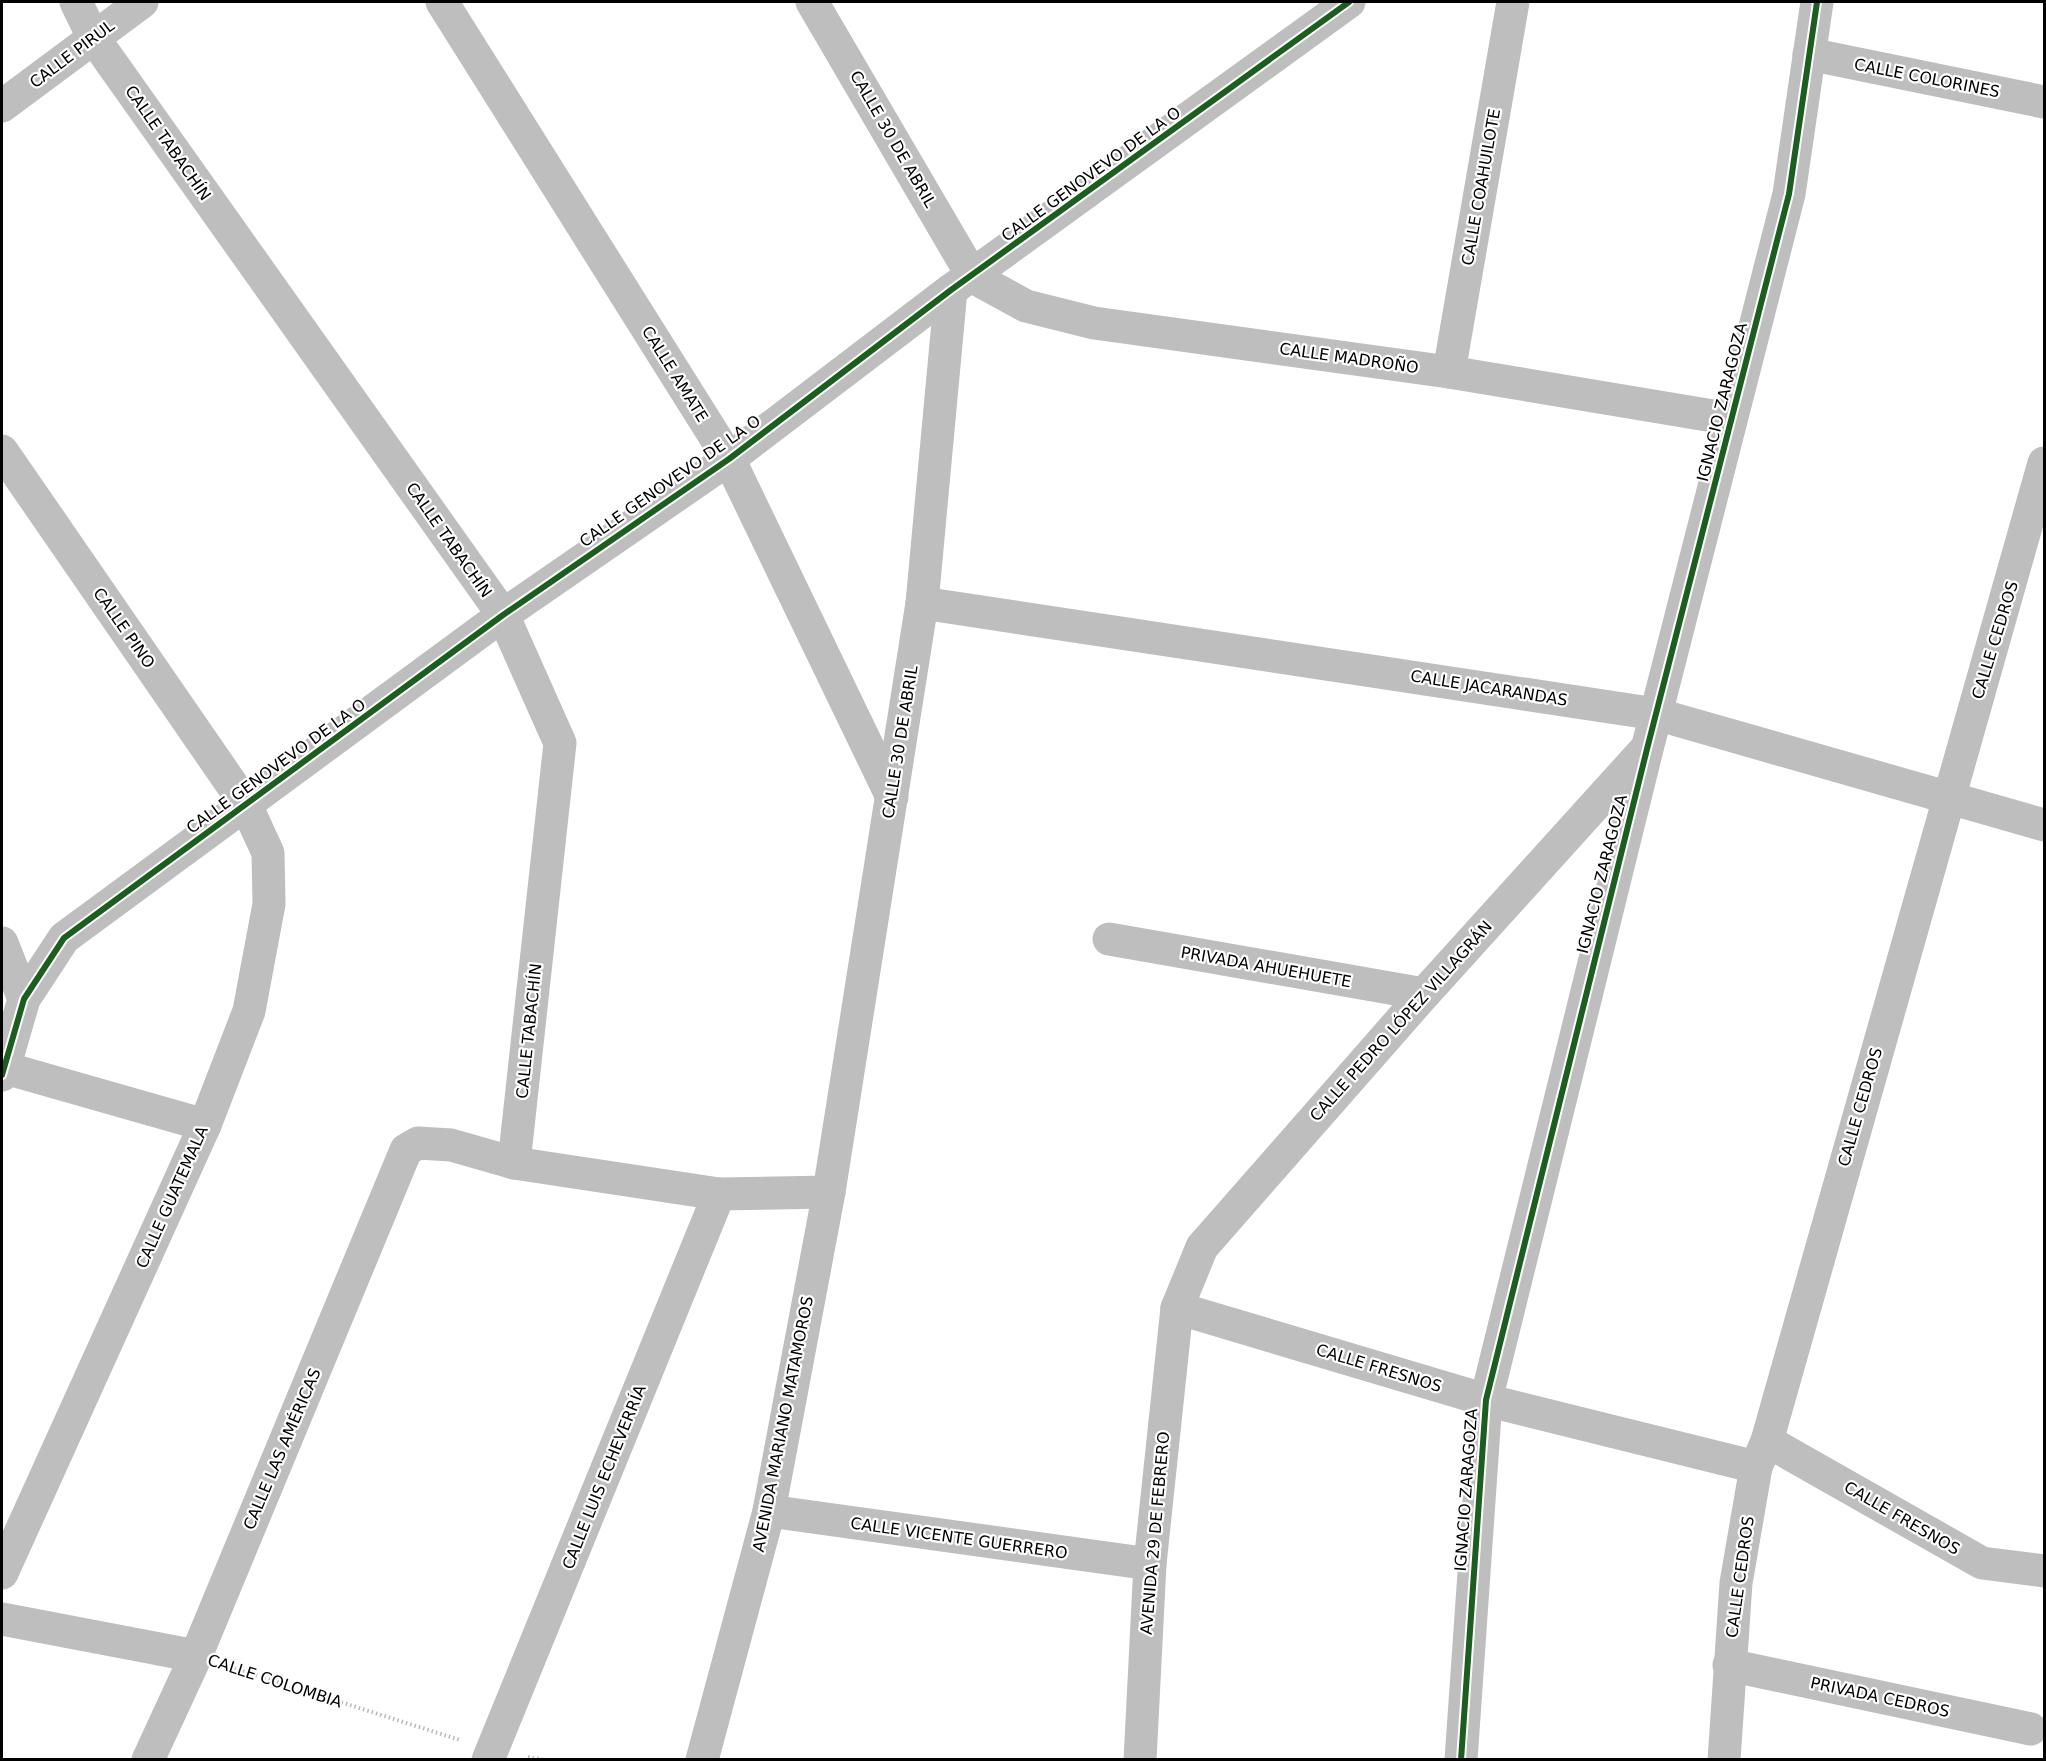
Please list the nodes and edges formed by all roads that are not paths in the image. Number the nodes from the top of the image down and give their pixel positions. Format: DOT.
graph roads {
  1 [pos="76,2"];
  2 [pos="142,2"];
  3 [pos="442,2"];
  4 [pos="813,2"];
  5 [pos="1349,2"];
  6 [pos="1513,2"];
  7 [pos="1817,2"];
  8 [pos="93,37"];
  9 [pos="1809,54"];
  10 [pos="2044,102"];
  11 [pos="2,106"];
  12 [pos="962,284"];
  13 [pos="1449,372"];
  14 [pos="1731,419"];
  15 [pos="2,450"];
  16 [pos="729,459"];
  17 [pos="2044,463"];
  18 [pos="2037,525"];
  19 [pos="922,603"];
  20 [pos="503,615"];
  21 [pos="1656,714"];
  22 [pos="1647,749"];
  23 [pos="892,797"];
  24 [pos="1947,798"];
  25 [pos="246,805"];
  26 [pos="2044,825"];
  27 [pos="1109,939"];
  28 [pos="2,943"];
  29 [pos="1424,994"];
  30 [pos="24,999"];
  31 [pos="3,1071"];
  32 [pos="205,1125"];
  33 [pos="514,1163"];
  34 [pos="829,1192"];
  35 [pos="719,1194"];
  36 [pos="1177,1308"];
  37 [pos="1486,1400"];
  38 [pos="1761,1454"];
  39 [pos="769,1511"];
  40 [pos="1150,1564"];
  41 [pos="2044,1570"];
  42 [pos="2,1573"];
  43 [pos="2,1619"];
  44 [pos="196,1656"];
  45 [pos="1729,1665"];
  46 [pos="2031,1729"];
  47 [pos="490,1755"];
  48 [pos="148,1760"];
  49 [pos="702,1760"];
  50 [pos="1140,1760"];
  51 [pos="1461,1760"];
  52 [pos="1724,1760"];
  1 -- 8 [label="street, CALLE TABACHÍN"];
  2 -- 8 [label="street, CALLE PIRUL"];
  3 -- 16 [label="street, CALLE AMATE"];
  4 -- 12 [label="street, CALLE 30 DE ABRIL"];
  5 -- 12 [label="street, CALLE GENOVEVO DE LA O"];
  6 -- 13 [label="street, CALLE COAHUILOTE"];
  7 -- 9 [label="street, IGNACIO ZARAGOZA"];
  8 -- 11 [label="street, CALLE PIRUL"];
  8 -- 20 [label="street, CALLE TABACHÍN"];
  9 -- 10 [label="street, CALLE COLORINES"];
  9 -- 14 [label="street, IGNACIO ZARAGOZA"];
  12 -- 13 [label="street, CALLE MADROÑO"];
  12 -- 16 [label="street, CALLE GENOVEVO DE LA O"];
  12 -- 19 [label="street, CALLE 30 DE ABRIL"];
  13 -- 14 [label="street, CALLE MADROÑO"];
  14 -- 21 [label="street, IGNACIO ZARAGOZA"];
  15 -- 25 [label="street, CALLE PINO"];
  16 -- 20 [label="street, CALLE GENOVEVO DE LA O"];
  16 -- 23 [label="street, CALLE AMATE"];
  17 -- 18 [label="street, CALLE CEDROS"];
  18 -- 24 [label="street, CALLE CEDROS"];
  19 -- 21 [label="street, CALLE JACARANDAS"];
  19 -- 23 [label="street, CALLE 30 DE ABRIL"];
  20 -- 25 [label="street, CALLE GENOVEVO DE LA O"];
  20 -- 33 [label="street, CALLE TABACHÍN"];
  21 -- 22 [label="street, IGNACIO ZARAGOZA"];
  21 -- 24 [label="street, CALLE JACARANDAS"];
  22 -- 29 [label="street, CALLE PEDRO LÓPEZ VILLAGRÁN"];
  22 -- 37 [label="street, IGNACIO ZARAGOZA"];
  23 -- 34 [label="street, CALLE 30 DE ABRIL"];
  24 -- 26 [label="street, CALLE JACARANDAS"];
  24 -- 38 [label="street, CALLE CEDROS"];
  25 -- 30 [label="street, CALLE GENOVEVO DE LA O"];
  25 -- 32 [label="street, CALLE GUATEMALA"];
  27 -- 29 [label="street, PRIVADA AHUEHUETE"];
  28 -- 30 [label="street"];
  29 -- 36 [label="street, CALLE PEDRO LÓPEZ VILLAGRÁN"];
  30 -- 31 [label="street, CALLE GENOVEVO DE LA O"];
  31 -- 32 [label="street"];
  32 -- 42 [label="street, CALLE GUATEMALA"];
  33 -- 35 [label="street"];
  33 -- 44 [label="street, CALLE LAS AMÉRICAS"];
  34 -- 35 [label="street"];
  34 -- 39 [label="street, AVENIDA MARIANO MATAMOROS"];
  35 -- 47 [label="street, CALLE LUIS ECHEVERRÍA"];
  36 -- 37 [label="street, CALLE FRESNOS"];
  36 -- 40 [label="street, AVENIDA 29 DE FEBRERO"];
  37 -- 38 [label="street, CALLE FRESNOS"];
  37 -- 51 [label="street, IGNACIO ZARAGOZA"];
  38 -- 41 [label="street, CALLE FRESNOS"];
  38 -- 45 [label="street, CALLE CEDROS"];
  39 -- 40 [label="street, CALLE VICENTE GUERRERO"];
  39 -- 49 [label="street, AVENIDA MARIANO MATAMOROS"];
  40 -- 50 [label="street, AVENIDA 29 DE FEBRERO"];
  43 -- 44 [label="street, CALLE COLOMBIA"];
  44 -- 48 [label="street, CALLE LAS AMÉRICAS"];
  45 -- 46 [label="street, PRIVADA CEDROS"];
  45 -- 52 [label="street, CALLE CEDROS"];
}
